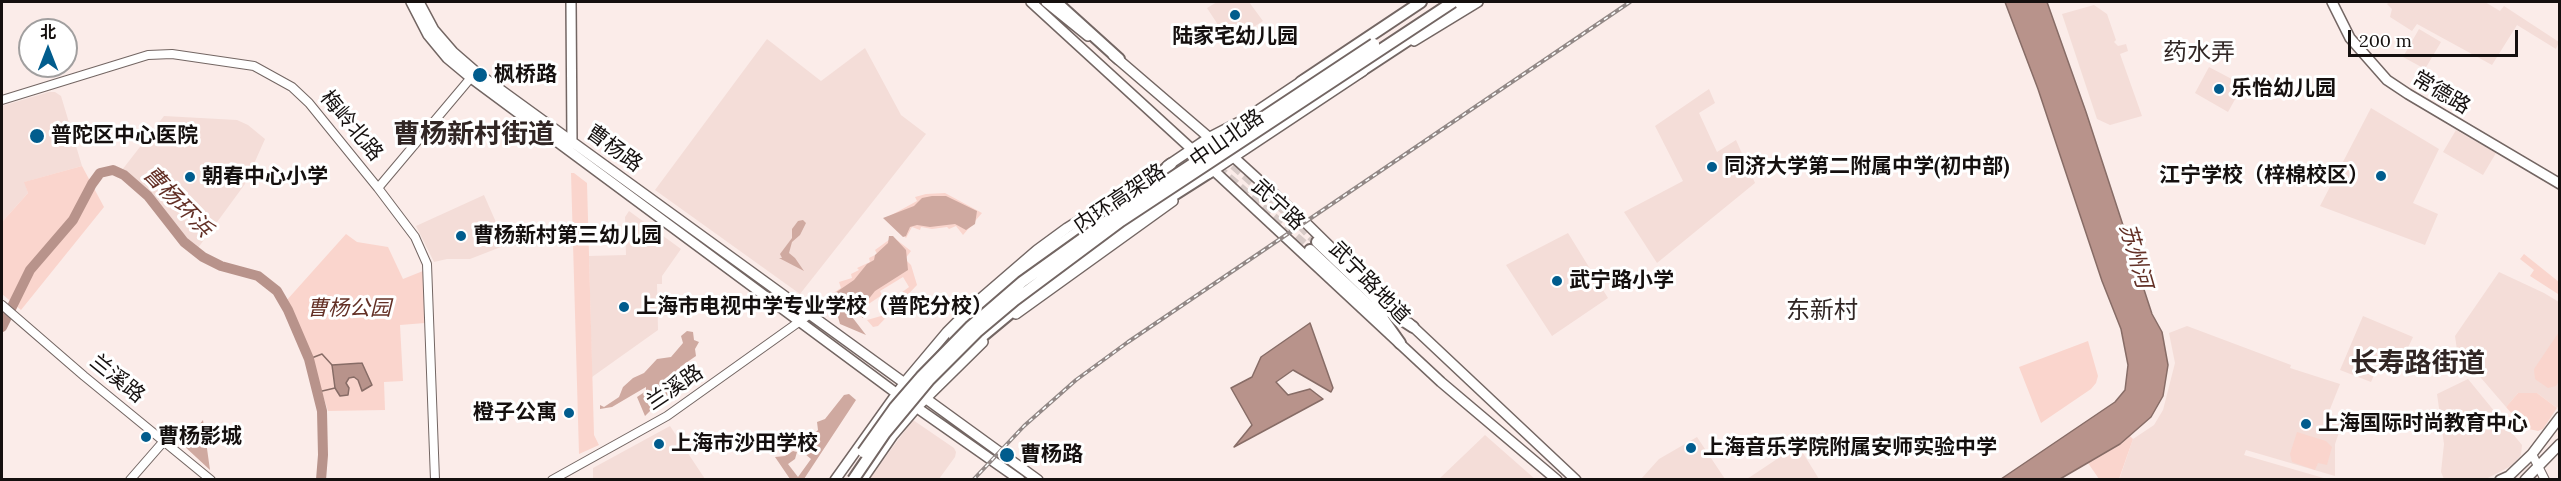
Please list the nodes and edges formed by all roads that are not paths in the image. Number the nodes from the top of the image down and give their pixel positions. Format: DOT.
graph roads {
  1 [pos="411,2"];
  2 [pos="419,2"];
  3 [pos="571,2"];
  4 [pos="1031,2"];
  5 [pos="1046,2"];
  6 [pos="1056,2"];
  7 [pos="1421,2"];
  8 [pos="1425,2"];
  9 [pos="1440,2"];
  10 [pos="1453,2"];
  11 [pos="1466,2"];
  12 [pos="1478,2"];
  13 [pos="2332,2"];
  14 [pos="1119,59"];
  15 [pos="1358,73"];
  16 [pos="473,75"];
  17 [pos="1301,81"];
  18 [pos="2,100"];
  19 [pos="1209,138"];
  20 [pos="572,140"];
  21 [pos="1193,151"];
  22 [pos="572,153"];
  23 [pos="1232,156"];
  24 [pos="1171,164"];
  25 [pos="1213,170"];
  26 [pos="2559,184"];
  27 [pos="378,188"];
  28 [pos="2,305"];
  29 [pos="810,314"];
  30 [pos="801,322"];
  31 [pos="1413,327"];
  32 [pos="1400,343"];
  33 [pos="925,379"];
  34 [pos="905,382"];
  35 [pos="896,393"];
  36 [pos="926,398"];
  37 [pos="916,408"];
  38 [pos="2559,417"];
  39 [pos="164,441"];
  40 [pos="2559,444"];
  41 [pos="2532,454"];
  42 [pos="2538,467"];
  43 [pos="130,480"];
  44 [pos="211,480"];
  45 [pos="435,480"];
  46 [pos="552,480"];
  47 [pos="835,480"];
  48 [pos="845,480"];
  49 [pos="853,480"];
  50 [pos="862,480"];
  51 [pos="1020,480"];
  52 [pos="1038,480"];
  53 [pos="1557,480"];
  54 [pos="1576,480"];
  55 [pos="2500,480"];
  56 [pos="2525,480"];
  57 [pos="2545,480"];
  1 -- 16 [label="main road, 曹杨路"];
  2 -- 16 [label="main road, 曹杨路"];
  3 -- 20 [label="main road"];
  4 -- 21 [label="main road, 武宁路"];
  5 -- 14 [label="main road, 武宁路"];
  6 -- 14 [label="highway"];
  7 -- 17 [label="highway"];
  8 -- 17 [label="main road, 中山北路"];
  9 -- 33 [label="highway, 内环高架路, bridge"];
  10 -- 33 [label="highway, 内环高架路, bridge"];
  11 -- 15 [label="highway"];
  12 -- 15 [label="main road, 中山北路"];
  13 -- 26 [label="main road, 常德路"];
  14 -- 19 [label="main road, 武宁路"];
  15 -- 23 [label="main road, 中山北路"];
  16 -- 20 [label="main road, 曹杨路"];
  16 -- 22 [label="main road, 曹杨路"];
  16 -- 27 [label="street"];
  17 -- 19 [label="main road, 中山北路"];
  18 -- 27 [label="street, 梅岭北路"];
  19 -- 21 [label="main road, 中山北路"];
  19 -- 23 [label="main road, 武宁路"];
  20 -- 22 [label="main road"];
  20 -- 29 [label="main road, 曹杨路"];
  21 -- 24 [label="main road, 中山北路"];
  21 -- 25 [label="main road, 武宁路"];
  22 -- 30 [label="main road, 曹杨路"];
  23 -- 25 [label="main road, 中山北路"];
  23 -- 31 [label="main road, 武宁路"];
  24 -- 33 [label="highway, bridge"];
  24 -- 34 [label="main road, 中山北路"];
  25 -- 32 [label="main road, 武宁路"];
  25 -- 33 [label="highway, bridge"];
  25 -- 36 [label="main road, 中山北路"];
  27 -- 45 [label="street, 梅岭北路"];
  28 -- 39 [label="street, 兰溪路"];
  29 -- 30 [label="street, 兰溪路"];
  29 -- 34 [label="main road, 曹杨路"];
  30 -- 35 [label="main road, 曹杨路"];
  30 -- 46 [label="street, 兰溪路"];
  31 -- 32 [label="highway, 武宁路地道"];
  31 -- 54 [label="main road, 武宁路"];
  32 -- 53 [label="main road, 武宁路"];
  33 -- 48 [label="highway, 内环高架路, bridge"];
  33 -- 49 [label="highway, 内环高架路, bridge"];
  34 -- 35 [label="main road, 中山北路"];
  34 -- 36 [label="main road, 曹杨路"];
  35 -- 37 [label="main road, 曹杨路"];
  35 -- 47 [label="main road, 中山北路"];
  36 -- 37 [label="main road, 中山北路"];
  36 -- 52 [label="main road, 曹杨路"];
  37 -- 50 [label="main road, 中山北路"];
  37 -- 51 [label="main road, 曹杨路"];
  38 -- 41 [label="main road"];
  39 -- 43 [label="street"];
  39 -- 44 [label="street, 兰溪路"];
  40 -- 42 [label="main road"];
  41 -- 42 [label="street"];
  41 -- 55 [label="main road"];
  42 -- 56 [label="main road"];
  42 -- 57 [label="street"];
}
